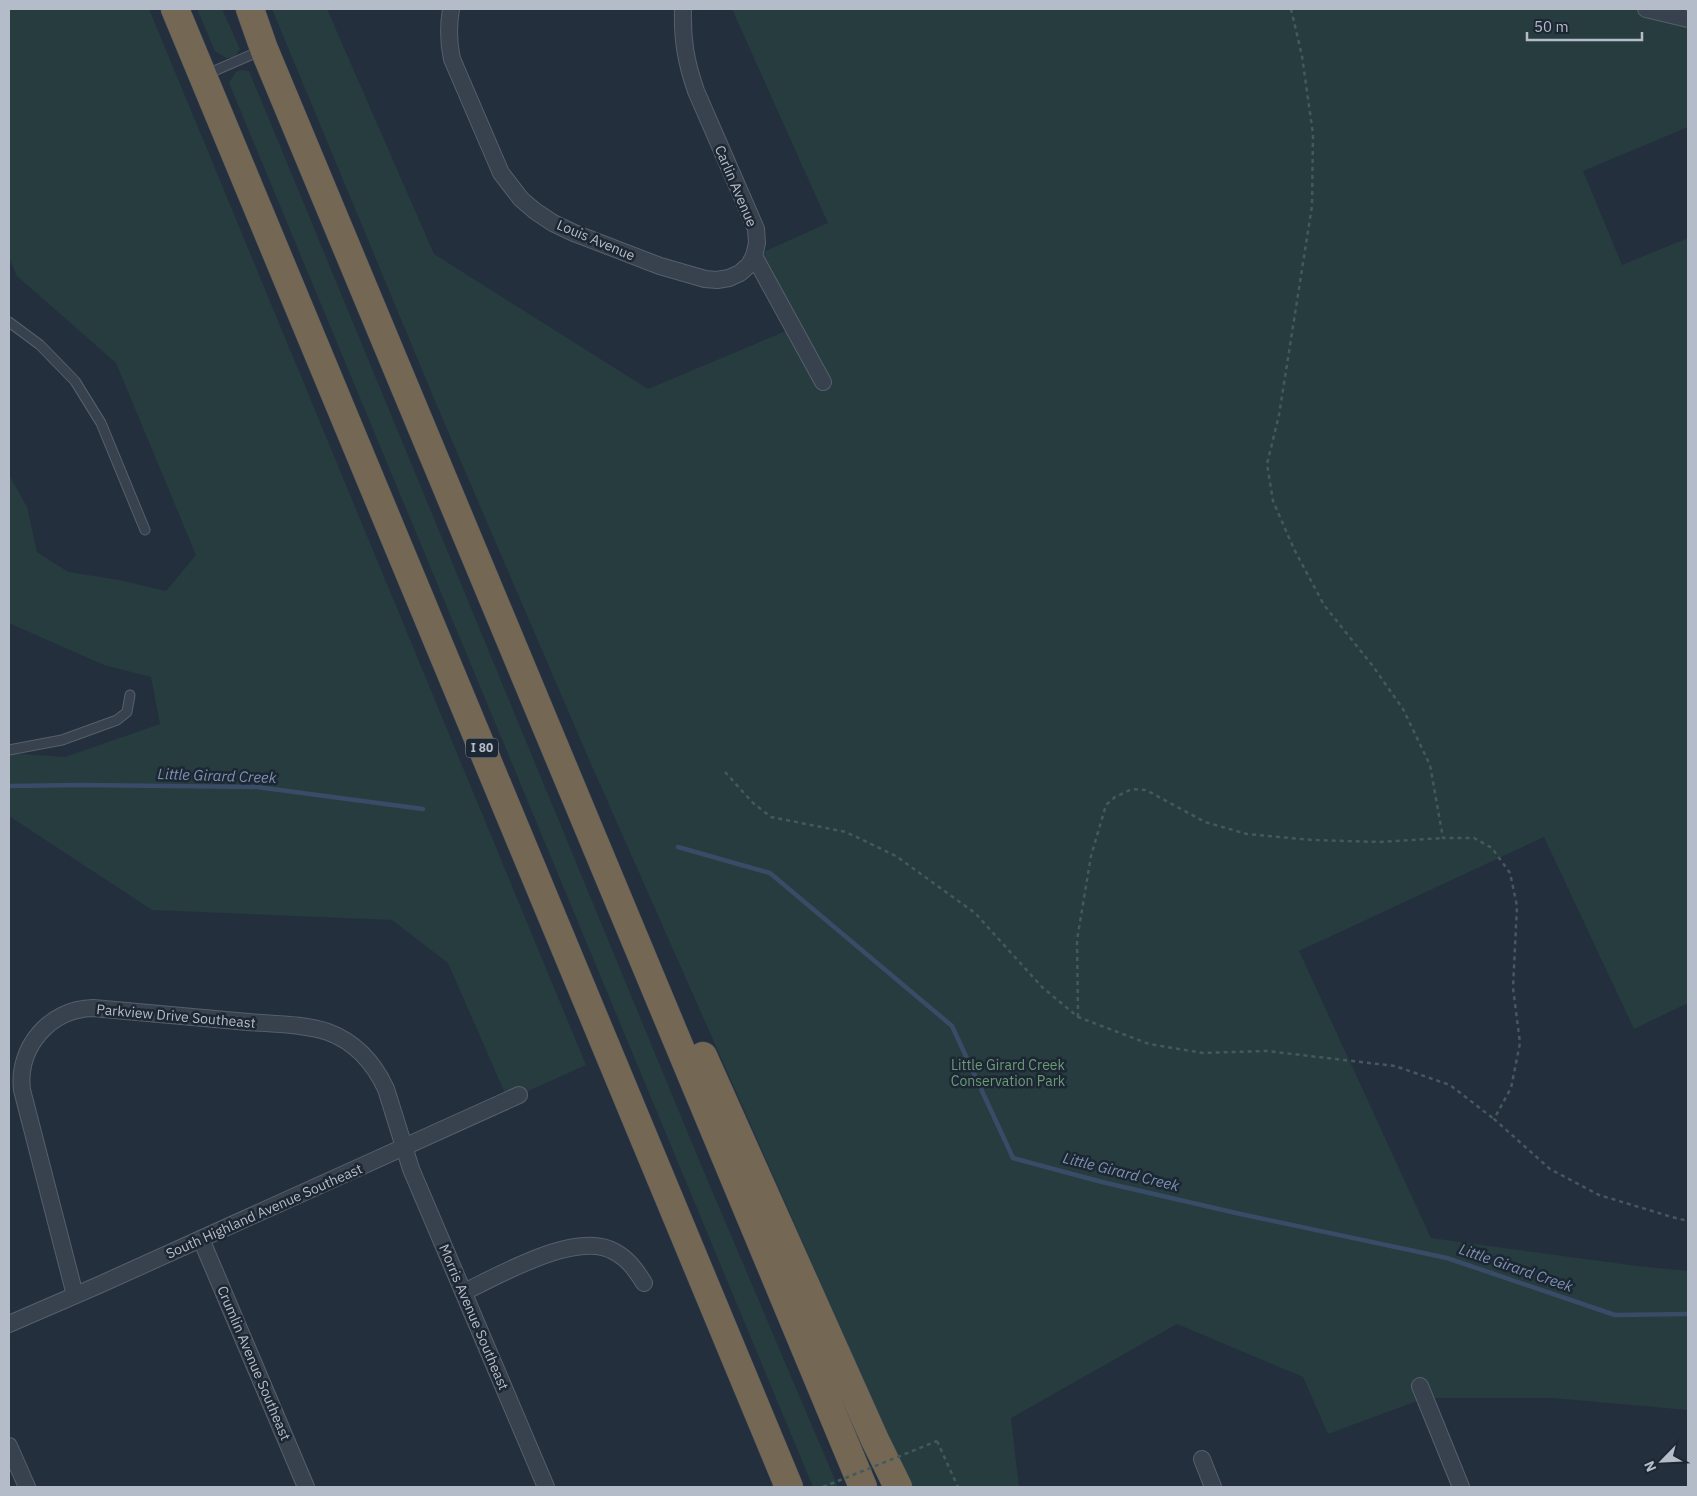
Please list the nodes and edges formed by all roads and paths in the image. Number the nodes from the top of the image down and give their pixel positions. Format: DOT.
graph roads {
  1 [pos="175,9"];
  2 [pos="250,9"];
  3 [pos="451,9"];
  4 [pos="683,9"];
  5 [pos="1291,9"];
  6 [pos="1646,9"];
  7 [pos="1688,19"];
  8 [pos="264,49"];
  9 [pos="203,76"];
  10 [pos="754,256"];
  11 [pos="9,322"];
  12 [pos="823,382"];
  13 [pos="145,530"];
  14 [pos="130,695"];
  15 [pos="9,750"];
  16 [pos="725,772"];
  17 [pos="1443,838"];
  18 [pos="661,1001"];
  19 [pos="1078,1016"];
  20 [pos="519,1095"];
  21 [pos="1494,1119"];
  22 [pos="404,1147"];
  23 [pos="1688,1221"];
  24 [pos="201,1239"];
  25 [pos="693,1255"];
  26 [pos="644,1283"];
  27 [pos="464,1292"];
  28 [pos="75,1295"];
  29 [pos="9,1324"];
  30 [pos="1420,1386"];
  31 [pos="9,1446"];
  32 [pos="1202,1459"];
  33 [pos="26,1487"];
  34 [pos="306,1487"];
  35 [pos="546,1487"];
  36 [pos="770,1487"];
  37 [pos="789,1487"];
  38 [pos="823,1487"];
  39 [pos="863,1487"];
  40 [pos="898,1487"];
  41 [pos="958,1487"];
  42 [pos="1213,1487"];
  43 [pos="1461,1487"];
  1 -- 9 [label="highway, I 80"];
  2 -- 8 [label="highway"];
  3 -- 10 [label="street, Louis Avenue"];
  4 -- 10 [label="street, Carlin Avenue"];
  5 -- 17 [label="path"];
  6 -- 7 [label="street"];
  8 -- 9 [label="lane"];
  8 -- 18 [label="highway"];
  9 -- 25 [label="highway, I 80"];
  10 -- 12 [label="street"];
  11 -- 13 [label="lane"];
  14 -- 15 [label="lane"];
  16 -- 19 [label="path"];
  17 -- 19 [label="path"];
  17 -- 21 [label="path"];
  18 -- 39 [label="highway"];
  18 -- 40 [label="highway"];
  19 -- 21 [label="path"];
  20 -- 22 [label="street, South Highland Avenue Southeast"];
  21 -- 23 [label="path"];
  22 -- 24 [label="street, South Highland Avenue Southeast"];
  22 -- 27 [label="street, Morris Avenue Southeast"];
  22 -- 28 [label="street, Parkview Drive Southeast"];
  24 -- 28 [label="street, South Highland Avenue Southeast"];
  24 -- 34 [label="street, Crumlin Avenue Southeast"];
  25 -- 36 [label="highway"];
  25 -- 37 [label="highway, I 80"];
  26 -- 27 [label="street"];
  27 -- 35 [label="street, Morris Avenue Southeast"];
  28 -- 29 [label="street, South Highland Avenue Southeast"];
  30 -- 43 [label="street"];
  31 -- 33 [label="street"];
  32 -- 42 [label="street"];
  38 -- 41 [label="path, bridge"];
}
